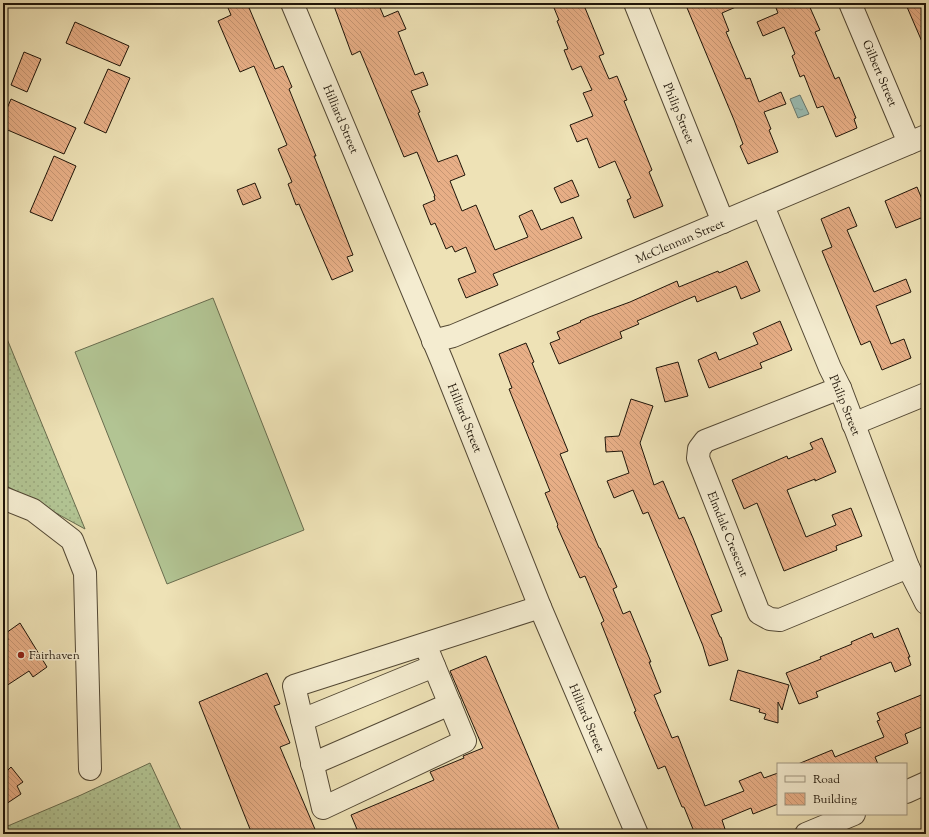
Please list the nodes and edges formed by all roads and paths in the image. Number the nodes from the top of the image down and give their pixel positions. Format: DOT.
graph roads {
  1 [pos="292,3"];
  2 [pos="635,3"];
  3 [pos="850,3"];
  4 [pos="918,140"];
  5 [pos="763,206"];
  6 [pos="724,222"];
  7 [pos="433,341"];
  8 [pos="840,388"];
  9 [pos="926,394"];
  10 [pos="853,424"];
  11 [pos="3,498"];
  12 [pos="908,567"];
  13 [pos="926,603"];
  14 [pos="540,607"];
  15 [pos="425,644"];
  16 [pos="434,666"];
  17 [pos="450,704"];
  18 [pos="302,720"];
  19 [pos="312,764"];
  20 [pos="90,769"];
  21 [pos="926,783"];
  22 [pos="907,792"];
  23 [pos="852,815"];
  24 [pos="637,834"];
  25 [pos="806,834"];
  1 -- 7 [label="street, Hilliard Street"];
  2 -- 6 [label="street, Philip Street"];
  3 -- 4 [label="street, Gilbert Street"];
  4 -- 5 [label="street, McClennan Street"];
  5 -- 6 [label="street, McClennan Street"];
  5 -- 8 [label="street, Philip Street"];
  6 -- 7 [label="street, McClennan Street"];
  7 -- 14 [label="street, Hilliard Street"];
  8 -- 10 [label="street, Philip Street"];
  8 -- 12 [label="street, Elmdale Crescent"];
  9 -- 10 [label="street"];
  10 -- 12 [label="street, Philip Street"];
  11 -- 20 [label="street"];
  12 -- 13 [label="street, Philip Street"];
  14 -- 15 [label="street"];
  14 -- 24 [label="street, Hilliard Street"];
  15 -- 16 [label="street"];
  15 -- 18 [label="street"];
  16 -- 17 [label="street"];
  16 -- 18 [label="street"];
  17 -- 19 [label="street"];
  17 -- 19 [label="street"];
  18 -- 19 [label="street"];
  21 -- 22 [label="street"];
  23 -- 25 [label="street"];
}
